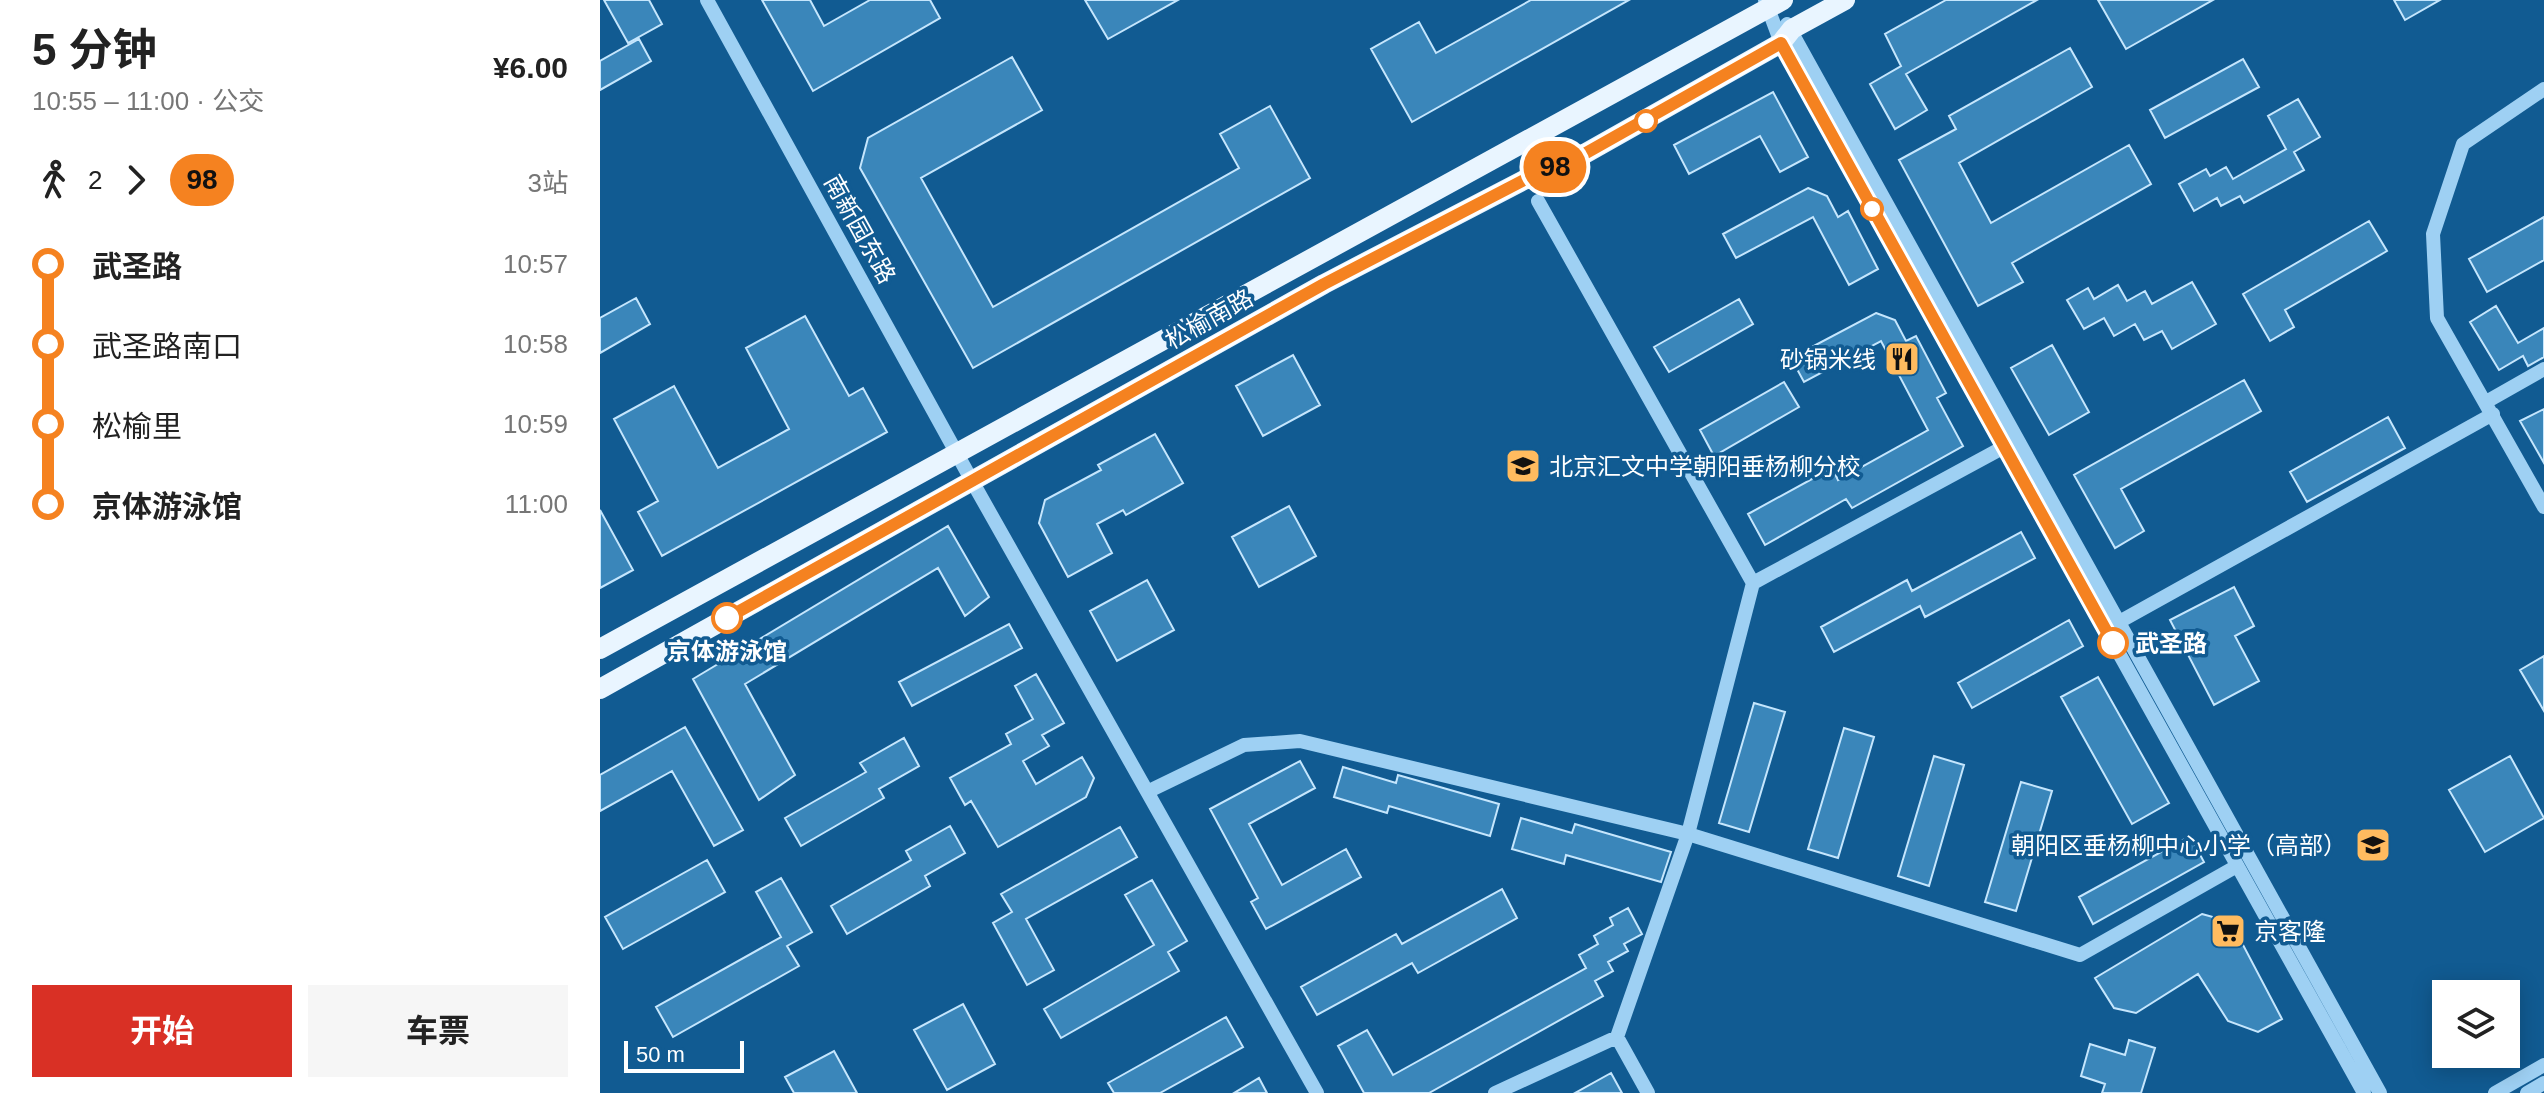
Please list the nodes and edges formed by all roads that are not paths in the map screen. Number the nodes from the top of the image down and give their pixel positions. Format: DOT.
graph roads {
  1 [pos="707,0"];
  2 [pos="1845,0"];
  3 [pos="1773,3"];
  4 [pos="1787,36"];
  5 [pos="2544,89"];
  6 [pos="1538,201"];
  7 [pos="2544,369"];
  8 [pos="2490,408"];
  9 [pos="2004,447"];
  10 [pos="958,450"];
  11 [pos="972,481"];
  12 [pos="2544,507"];
  13 [pos="1753,583"];
  14 [pos="2119,622"];
  15 [pos="600,649"];
  16 [pos="600,689"];
  17 [pos="1149,791"];
  18 [pos="1688,834"];
  19 [pos="2237,866"];
  20 [pos="1617,1037"];
  21 [pos="2544,1065"];
  22 [pos="2544,1083"];
  23 [pos="1317,1093"];
  24 [pos="1495,1093"];
  25 [pos="1648,1093"];
  26 [pos="2364,1093"];
  27 [pos="2380,1093"];
  28 [pos="2495,1093"];
  29 [pos="2527,1093"];
  1 -- 10 [label="street, 南新园东路"];
  2 -- 4 [label="main road, 松榆南路"];
  3 -- 4 [label="street"];
  3 -- 10 [label="main road, 松榆南路"];
  4 -- 9 [label="street"];
  4 -- 11 [label="main road, 松榆南路"];
  4 -- 14 [label="street"];
  5 -- 8 [label="street"];
  6 -- 13 [label="street"];
  7 -- 8 [label="street"];
  8 -- 12 [label="street"];
  8 -- 14 [label="street"];
  9 -- 13 [label="street"];
  9 -- 19 [label="street"];
  10 -- 11 [label="street, 南新园东路"];
  10 -- 15 [label="main road, 松榆南路"];
  11 -- 16 [label="main road, 松榆南路"];
  11 -- 17 [label="street, 南新园东路"];
  13 -- 18 [label="street"];
  14 -- 27 [label="street"];
  17 -- 18 [label="street"];
  17 -- 23 [label="street, 南新园东路"];
  18 -- 19 [label="street"];
  18 -- 20 [label="street"];
  19 -- 26 [label="street"];
  20 -- 24 [label="street"];
  20 -- 25 [label="street"];
  21 -- 28 [label="street"];
  22 -- 29 [label="street"];
}
